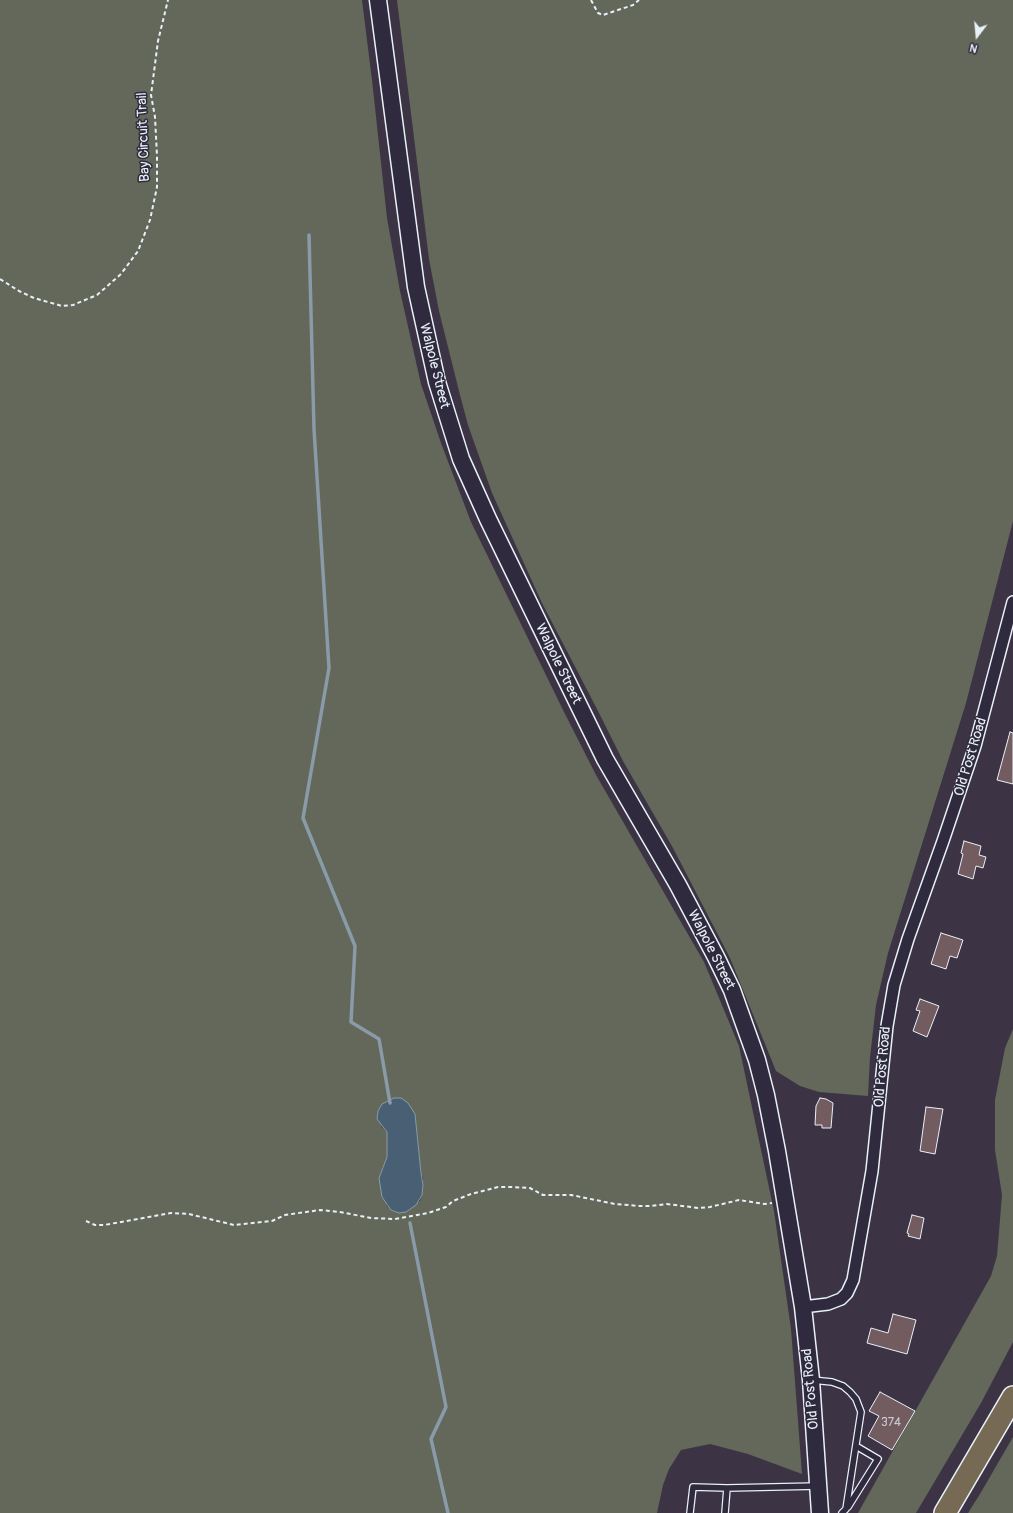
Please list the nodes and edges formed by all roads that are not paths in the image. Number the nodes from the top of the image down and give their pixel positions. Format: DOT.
graph roads {
  1 [pos="378,0"];
  2 [pos="1013,602"];
  3 [pos="803,1307"];
  4 [pos="810,1380"];
  5 [pos="1013,1398"];
  6 [pos="856,1446"];
  7 [pos="818,1486"];
  8 [pos="727,1488"];
  9 [pos="844,1511"];
  10 [pos="690,1513"];
  11 [pos="725,1513"];
  12 [pos="820,1513"];
  13 [pos="945,1513"];
  1 -- 3 [label="main road, Walpole Street"];
  2 -- 3 [label="street, Old Post Road"];
  3 -- 4 [label="main road, Old Post Road"];
  4 -- 6 [label="lane"];
  4 -- 7 [label="main road, Old Post Road"];
  5 -- 13 [label="highway"];
  6 -- 9 [label="lane"];
  6 -- 9 [label="lane"];
  7 -- 8 [label="lane"];
  7 -- 12 [label="main road, Old Post Road"];
  8 -- 10 [label="lane"];
  8 -- 11 [label="lane"];
}
